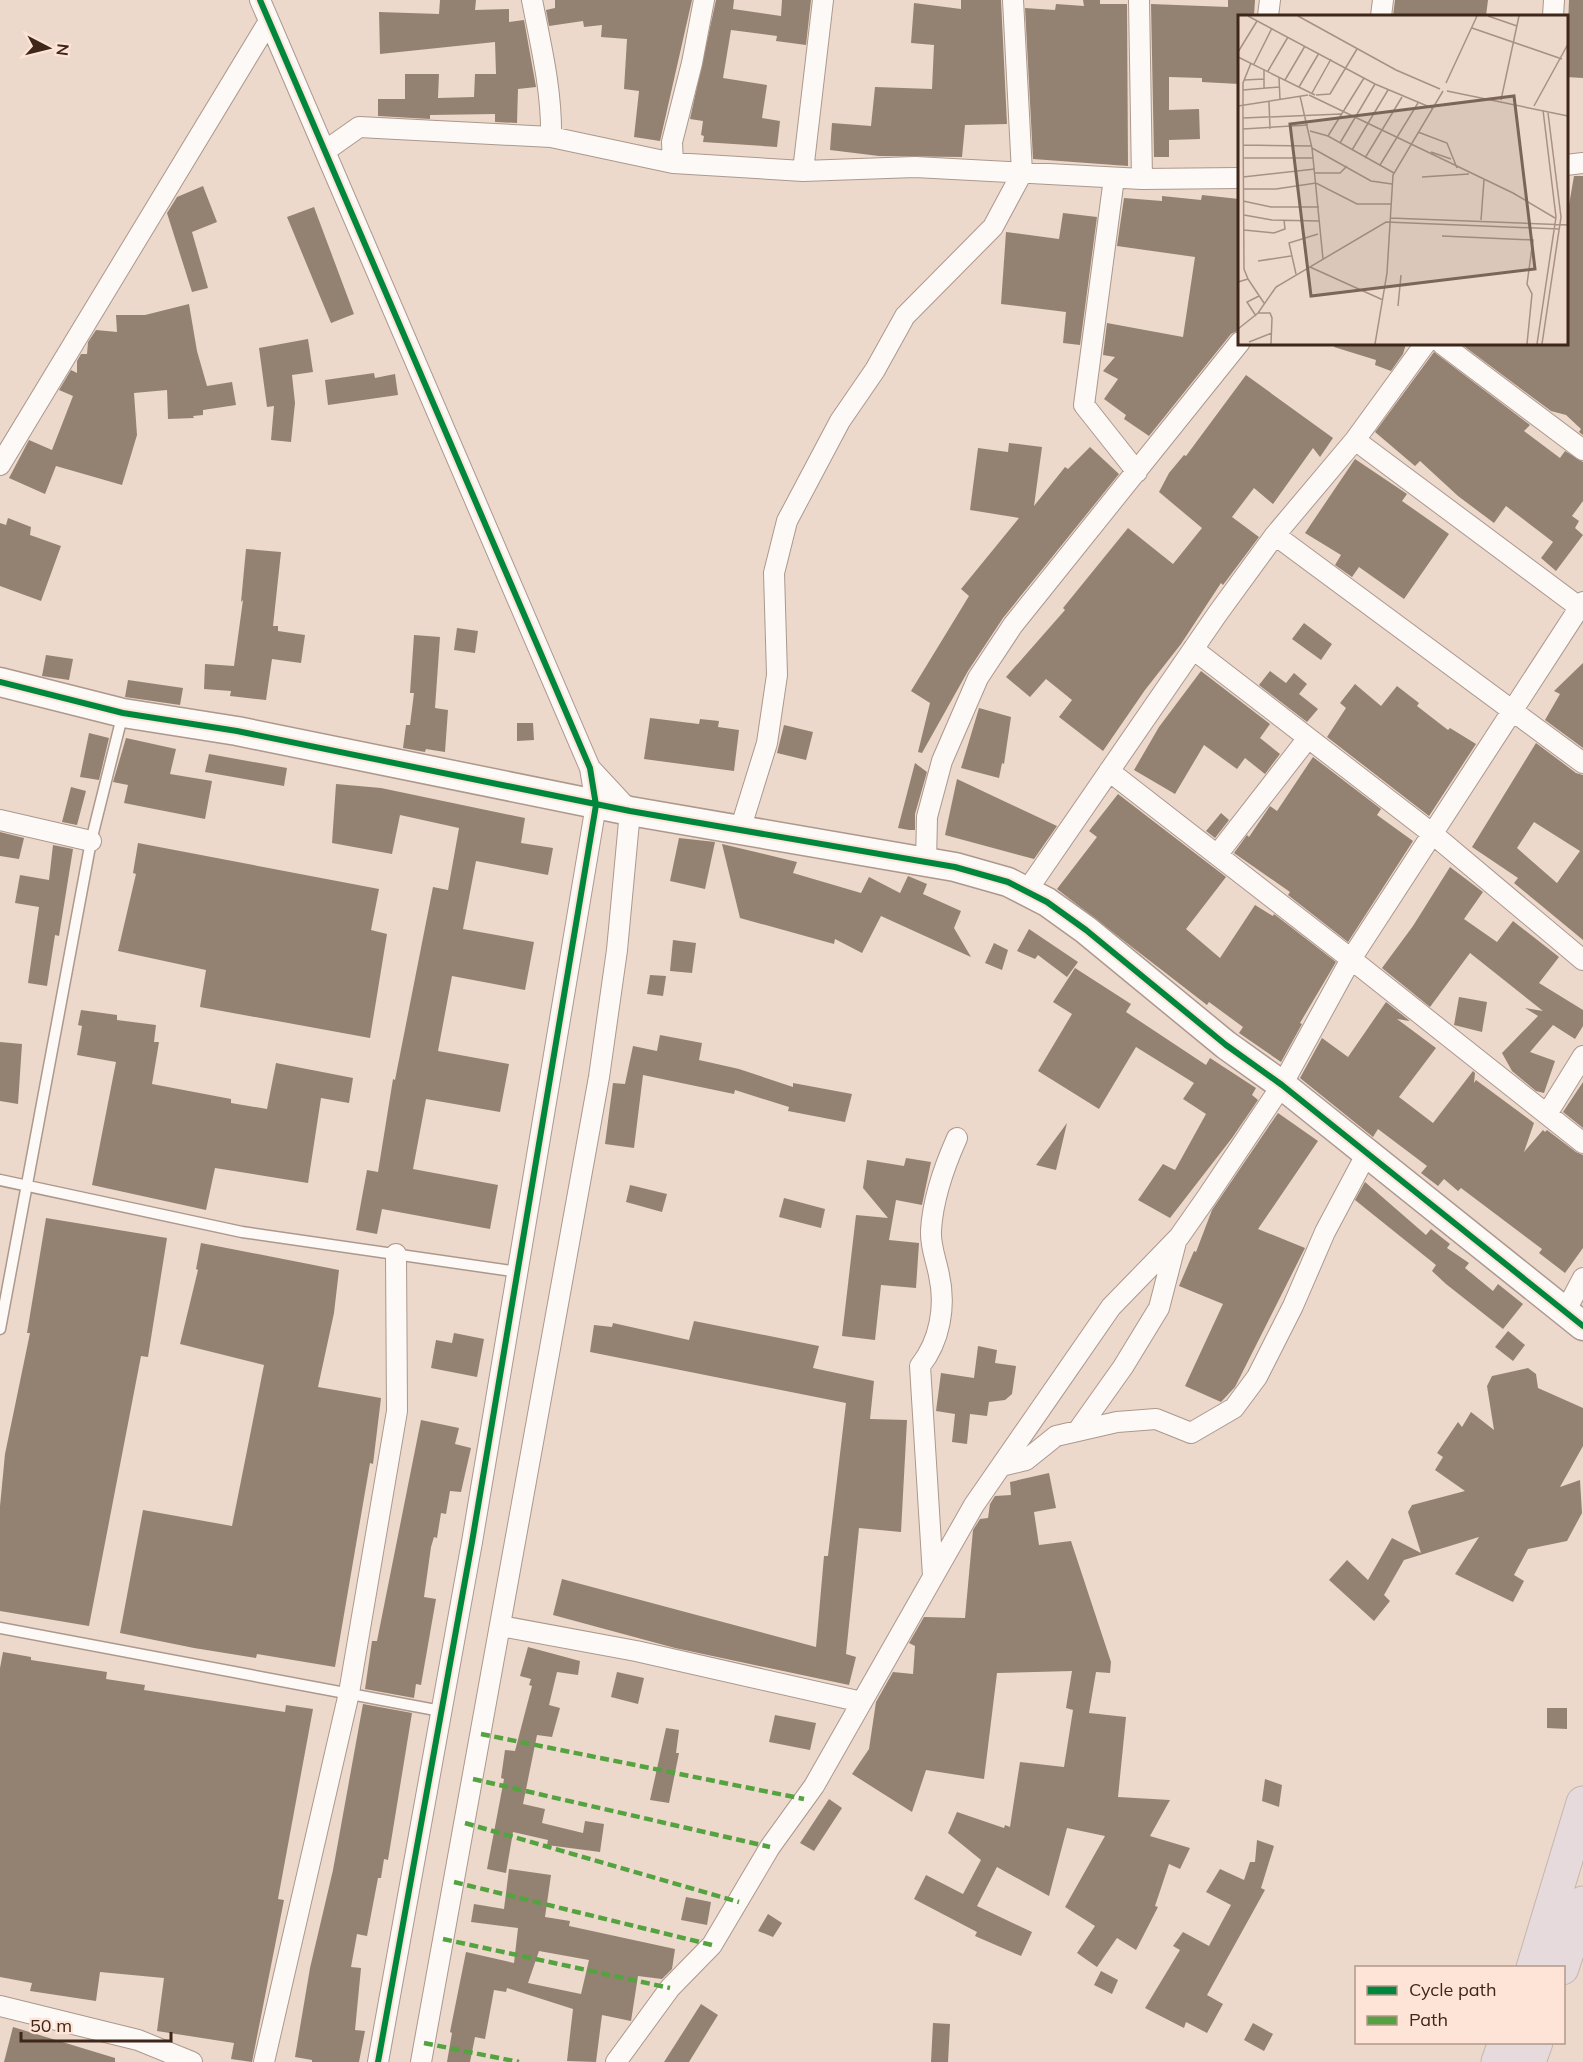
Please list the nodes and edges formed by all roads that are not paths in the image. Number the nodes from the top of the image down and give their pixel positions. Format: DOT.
graph roads {
  1 [pos="260,0"];
  2 [pos="532,0"];
  3 [pos="704,0"];
  4 [pos="823,0"];
  5 [pos="1013,0"];
  6 [pos="1139,0"];
  7 [pos="1270,0"];
  8 [pos="1383,0"];
  9 [pos="1554,0"];
  10 [pos="1268,15"];
  11 [pos="1381,15"];
  12 [pos="1553,15"];
  13 [pos="269,21"];
  14 [pos="551,137"];
  15 [pos="325,151"];
  16 [pos="673,163"];
  17 [pos="1583,163"];
  18 [pos="1568,165"];
  19 [pos="802,171"];
  20 [pos="1022,173"];
  21 [pos="1114,178"];
  22 [pos="1238,178"];
  23 [pos="1142,179"];
  24 [pos="1238,343"];
  25 [pos="1424,345"];
  26 [pos="1443,345"];
  27 [pos="1355,440"];
  28 [pos="1583,450"];
  29 [pos="0,465"];
  30 [pos="1137,472"];
  31 [pos="1275,535"];
  32 [pos="1582,606"];
  33 [pos="1193,649"];
  34 [pos="0,682"];
  35 [pos="1513,709"];
  36 [pos="123,713"];
  37 [pos="1308,738"];
  38 [pos="1583,763"];
  39 [pos="590,768"];
  40 [pos="1109,771"];
  41 [pos="596,805"];
  42 [pos="630,811"];
  43 [pos="0,820"];
  44 [pos="738,829"];
  45 [pos="1434,836"];
  46 [pos="92,841"];
  47 [pos="1217,855"];
  48 [pos="926,862"];
  49 [pos="1026,892"];
  50 [pos="1352,959"];
  51 [pos="1583,960"];
  52 [pos="1583,1056"];
  53 [pos="1282,1085"];
  54 [pos="1547,1114"];
  55 [pos="957,1138"];
  56 [pos="1583,1143"];
  57 [pos="1367,1153"];
  58 [pos="0,1179"];
  59 [pos="26,1185"];
  60 [pos="1177,1240"];
  61 [pos="396,1254"];
  62 [pos="519,1272"];
  63 [pos="1583,1278"];
  64 [pos="1574,1319"];
  65 [pos="0,1329"];
  66 [pos="1079,1429"];
  67 [pos="1001,1466"];
  68 [pos="933,1576"];
  69 [pos="501,1626"];
  70 [pos="0,1628"];
  71 [pos="349,1693"];
  72 [pos="861,1702"];
  73 [pos="441,1710"];
  74 [pos="1583,1803"];
  75 [pos="1583,1903"];
  76 [pos="1571,1953"];
  77 [pos="1534,1966"];
  78 [pos="0,2006"];
  79 [pos="1505,2044"];
  80 [pos="1536,2044"];
  81 [pos="192,2062"];
  82 [pos="264,2062"];
  83 [pos="378,2062"];
  84 [pos="420,2062"];
  85 [pos="616,2062"];
  86 [pos="1498,2062"];
  87 [pos="1528,2062"];
  1 -- 13 [label="street"];
  2 -- 14 [label="street"];
  3 -- 16 [label="street"];
  4 -- 19 [label="street"];
  5 -- 20 [label="street"];
  6 -- 23 [label="street"];
  7 -- 10 [label="street"];
  8 -- 11 [label="street"];
  9 -- 12 [label="street"];
  13 -- 15 [label="street"];
  13 -- 29 [label="street"];
  14 -- 15 [label="street"];
  14 -- 16 [label="street"];
  15 -- 39 [label="street"];
  16 -- 19 [label="street"];
  17 -- 18 [label="street"];
  19 -- 20 [label="street"];
  20 -- 21 [label="street"];
  20 -- 44 [label="street"];
  21 -- 23 [label="street"];
  21 -- 30 [label="street"];
  22 -- 23 [label="street"];
  24 -- 30 [label="street"];
  25 -- 27 [label="street"];
  26 -- 28 [label="street"];
  27 -- 31 [label="street"];
  27 -- 32 [label="street"];
  30 -- 48 [label="street"];
  31 -- 33 [label="street"];
  31 -- 35 [label="street"];
  32 -- 35 [label="street"];
  33 -- 37 [label="street"];
  33 -- 40 [label="street"];
  34 -- 36 [label="street"];
  35 -- 38 [label="street"];
  35 -- 45 [label="street"];
  36 -- 41 [label="street"];
  36 -- 46 [label="lane"];
  37 -- 45 [label="street"];
  37 -- 47 [label="street"];
  39 -- 41 [label="street"];
  39 -- 42 [label="street"];
  40 -- 47 [label="street"];
  40 -- 49 [label="street"];
  41 -- 42 [label="street"];
  41 -- 62 [label="street"];
  42 -- 44 [label="street"];
  42 -- 69 [label="street"];
  43 -- 46 [label="street"];
  44 -- 48 [label="street"];
  45 -- 50 [label="street"];
  45 -- 51 [label="street"];
  46 -- 59 [label="lane"];
  47 -- 50 [label="street"];
  48 -- 49 [label="street"];
  49 -- 53 [label="street"];
  50 -- 53 [label="street"];
  50 -- 54 [label="street"];
  52 -- 54 [label="street"];
  53 -- 57 [label="street"];
  53 -- 60 [label="street"];
  54 -- 56 [label="street"];
  55 -- 68 [label="street"];
  57 -- 64 [label="street"];
  57 -- 66 [label="street"];
  58 -- 59 [label="lane"];
  59 -- 61 [label="lane"];
  59 -- 65 [label="lane"];
  60 -- 66 [label="street"];
  60 -- 67 [label="street"];
  61 -- 62 [label="lane"];
  61 -- 71 [label="street"];
  62 -- 73 [label="street"];
  63 -- 64 [label="street"];
  66 -- 67 [label="street"];
  67 -- 68 [label="street"];
  68 -- 72 [label="street"];
  69 -- 72 [label="street"];
  69 -- 84 [label="street"];
  70 -- 71 [label="lane"];
  71 -- 73 [label="lane"];
  71 -- 82 [label="street"];
  72 -- 85 [label="street"];
  73 -- 83 [label="street"];
  74 -- 77 [label="highway"];
  75 -- 76 [label="highway"];
  78 -- 81 [label="street"];
  79 -- 86 [label="highway"];
  80 -- 87 [label="highway"];
}
